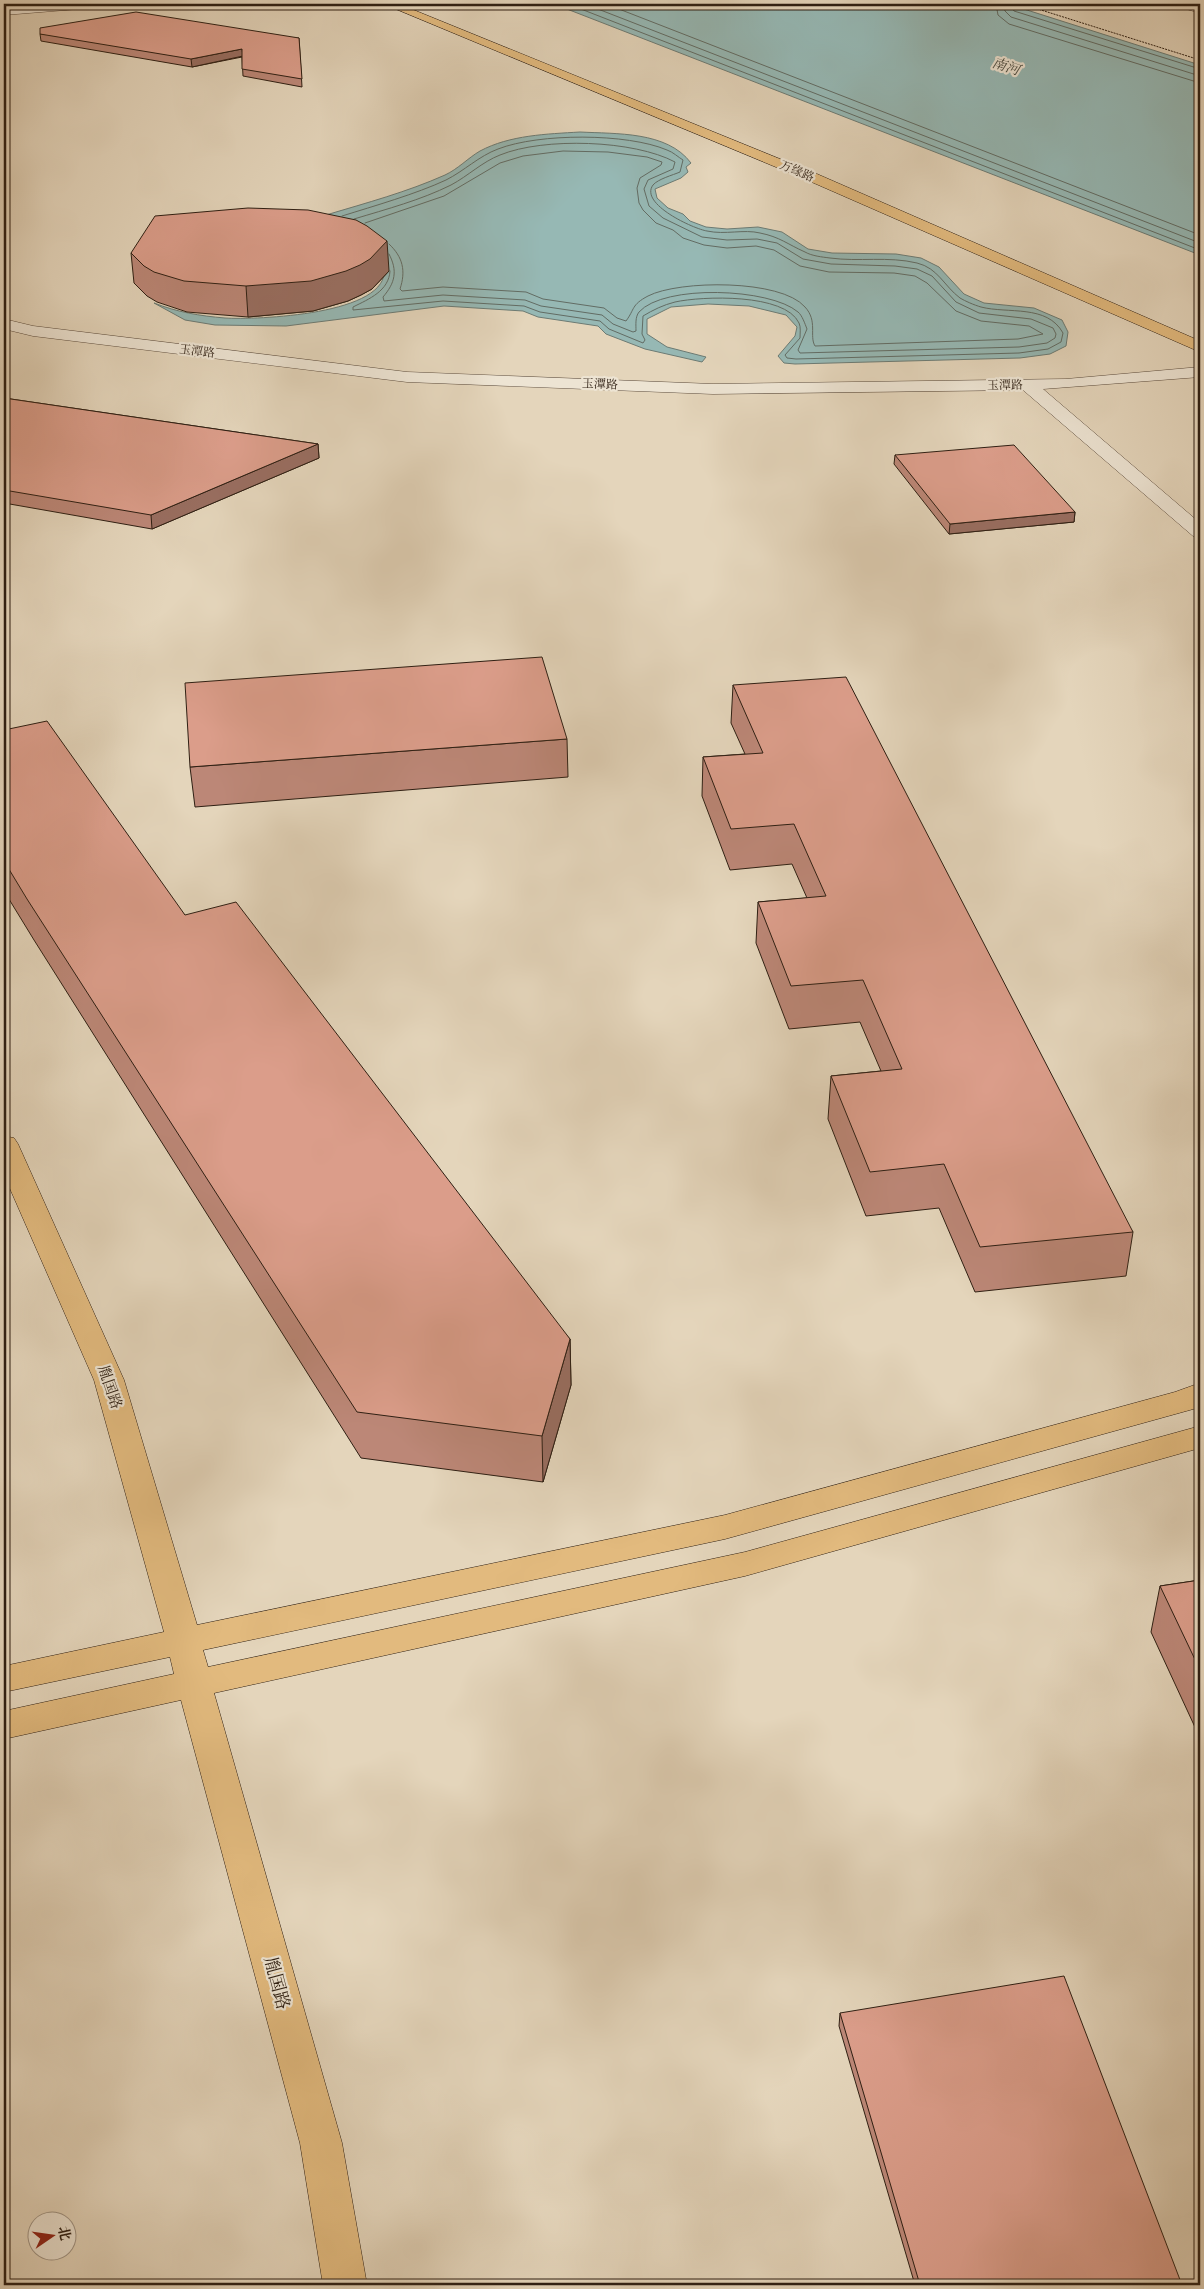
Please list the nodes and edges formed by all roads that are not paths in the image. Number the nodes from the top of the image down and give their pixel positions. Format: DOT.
graph roads {
  1 [pos="103,4"];
  2 [pos="390,4"];
  3 [pos="408,4"];
  4 [pos="1180,4"];
  5 [pos="1200,10"];
  6 [pos="4,12"];
  7 [pos="4,324"];
  8 [pos="33,331"];
  9 [pos="1200,336"];
  10 [pos="4,338"];
  11 [pos="1200,347"];
  12 [pos="1200,372"];
  13 [pos="1028,385"];
  14 [pos="1200,532"];
  15 [pos="4,1144"];
  16 [pos="1200,1393"];
  17 [pos="1200,1437"];
  18 [pos="184,1641"];
  19 [pos="4,1679"];
  20 [pos="194,1684"];
  21 [pos="4,1725"];
  22 [pos="345,2285"];
  1 -- 6 [label="street"];
  2 -- 11 [label="main road, 万缘路"];
  3 -- 9 [label="main road, 万缘路"];
  4 -- 5 [label="street"];
  7 -- 8 [label="street, 玉潭路"];
  8 -- 10 [label="street"];
  8 -- 13 [label="street, 玉潭路"];
  12 -- 13 [label="street, 玉潭路"];
  13 -- 14 [label="street"];
  15 -- 18 [label="main road, 胤国路"];
  16 -- 18 [label="main road"];
  17 -- 20 [label="main road"];
  18 -- 19 [label="main road"];
  18 -- 20 [label="main road, 胤国路"];
  20 -- 21 [label="main road"];
  20 -- 22 [label="main road, 胤国路"];
}
